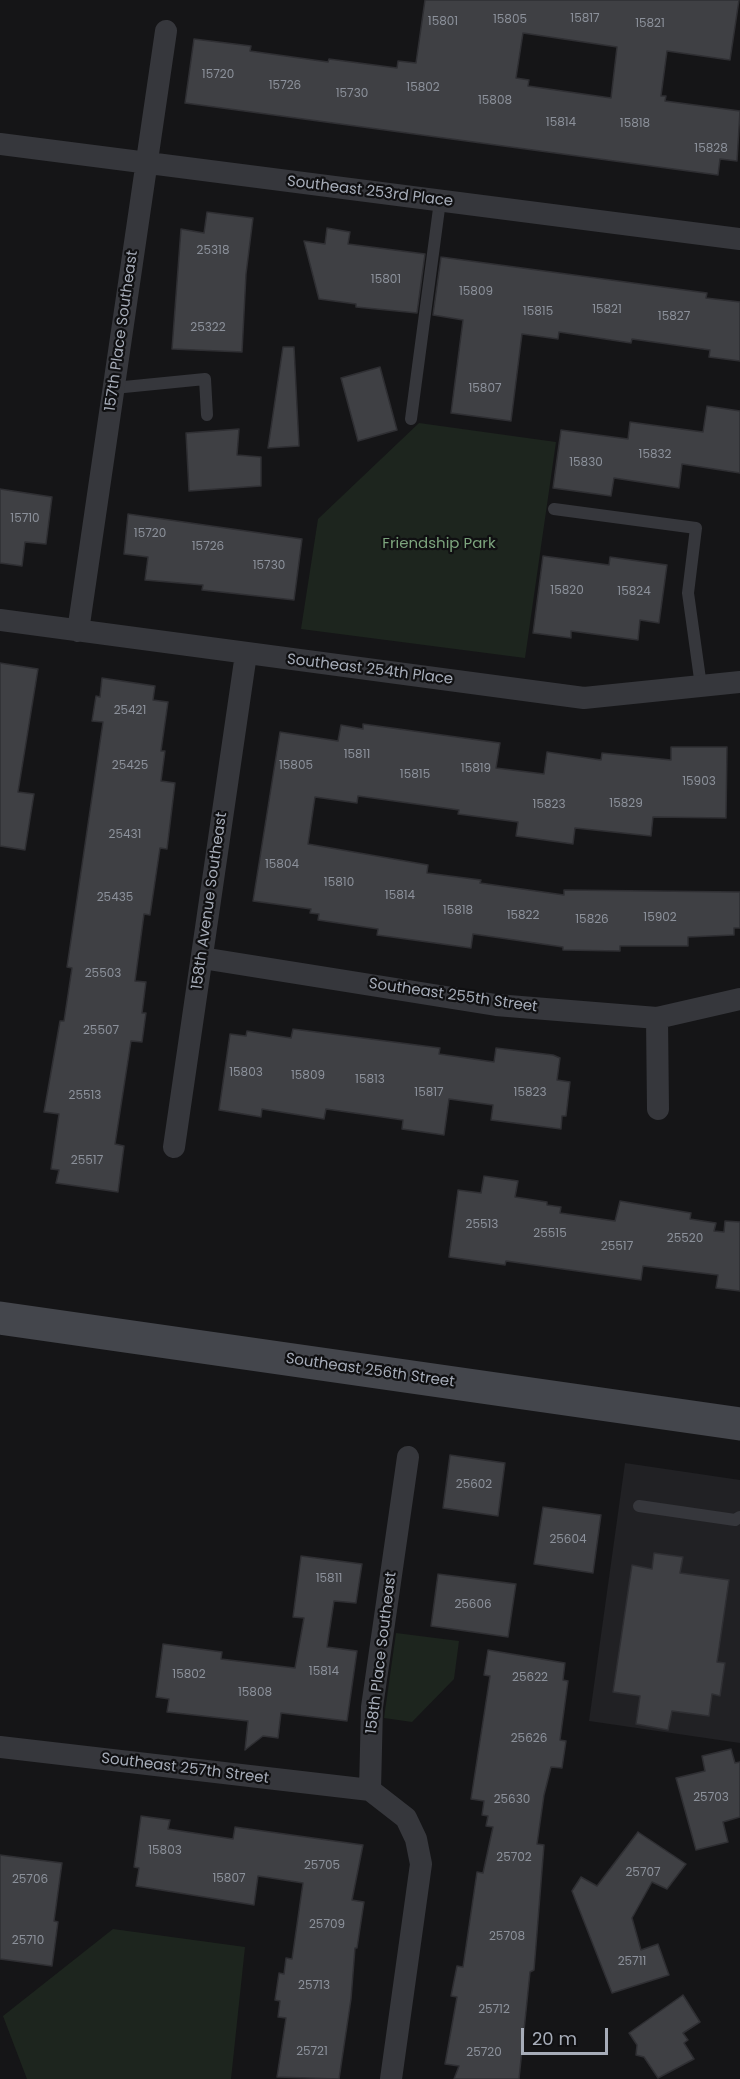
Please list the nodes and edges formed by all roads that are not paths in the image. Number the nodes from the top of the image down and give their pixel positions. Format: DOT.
graph roads {
  1 [pos="166,31"];
  2 [pos="0,144"];
  3 [pos="147,164"];
  4 [pos="440,201"];
  5 [pos="740,239"];
  6 [pos="114,388"];
  7 [pos="207,415"];
  8 [pos="411,419"];
  9 [pos="554,509"];
  10 [pos="0,620"];
  11 [pos="78,632"];
  12 [pos="246,654"];
  13 [pos="740,682"];
  14 [pos="701,686"];
  15 [pos="202,958"];
  16 [pos="740,999"];
  17 [pos="657,1018"];
  18 [pos="658,1109"];
  19 [pos="174,1147"];
  20 [pos="0,1318"];
  21 [pos="740,1424"];
  22 [pos="408,1457"];
  23 [pos="639,1506"];
  24 [pos="740,1517"];
  25 [pos="0,1747"];
  26 [pos="370,1790"];
  27 [pos="391,2079"];
  1 -- 3 [label="street, 157th Place Southeast"];
  2 -- 3 [label="street, Southeast 253rd Place"];
  3 -- 4 [label="street, Southeast 253rd Place"];
  3 -- 6 [label="street, 157th Place Southeast"];
  4 -- 5 [label="street, Southeast 253rd Place"];
  4 -- 8 [label="lane"];
  6 -- 7 [label="lane"];
  6 -- 11 [label="street, 157th Place Southeast"];
  9 -- 14 [label="lane"];
  10 -- 11 [label="street, Southeast 254th Place"];
  11 -- 12 [label="street, Southeast 254th Place"];
  12 -- 14 [label="street, Southeast 254th Place"];
  12 -- 15 [label="street, 158th Avenue Southeast"];
  13 -- 14 [label="street, Southeast 254th Place"];
  15 -- 17 [label="street, Southeast 255th Street"];
  15 -- 19 [label="street, 158th Avenue Southeast"];
  16 -- 17 [label="street, Southeast 255th Street"];
  17 -- 18 [label="street"];
  20 -- 21 [label="main road, Southeast 256th Street"];
  22 -- 26 [label="street, 158th Place Southeast"];
  23 -- 24 [label="lane"];
  25 -- 26 [label="street, Southeast 257th Street"];
  26 -- 27 [label="street"];
}
